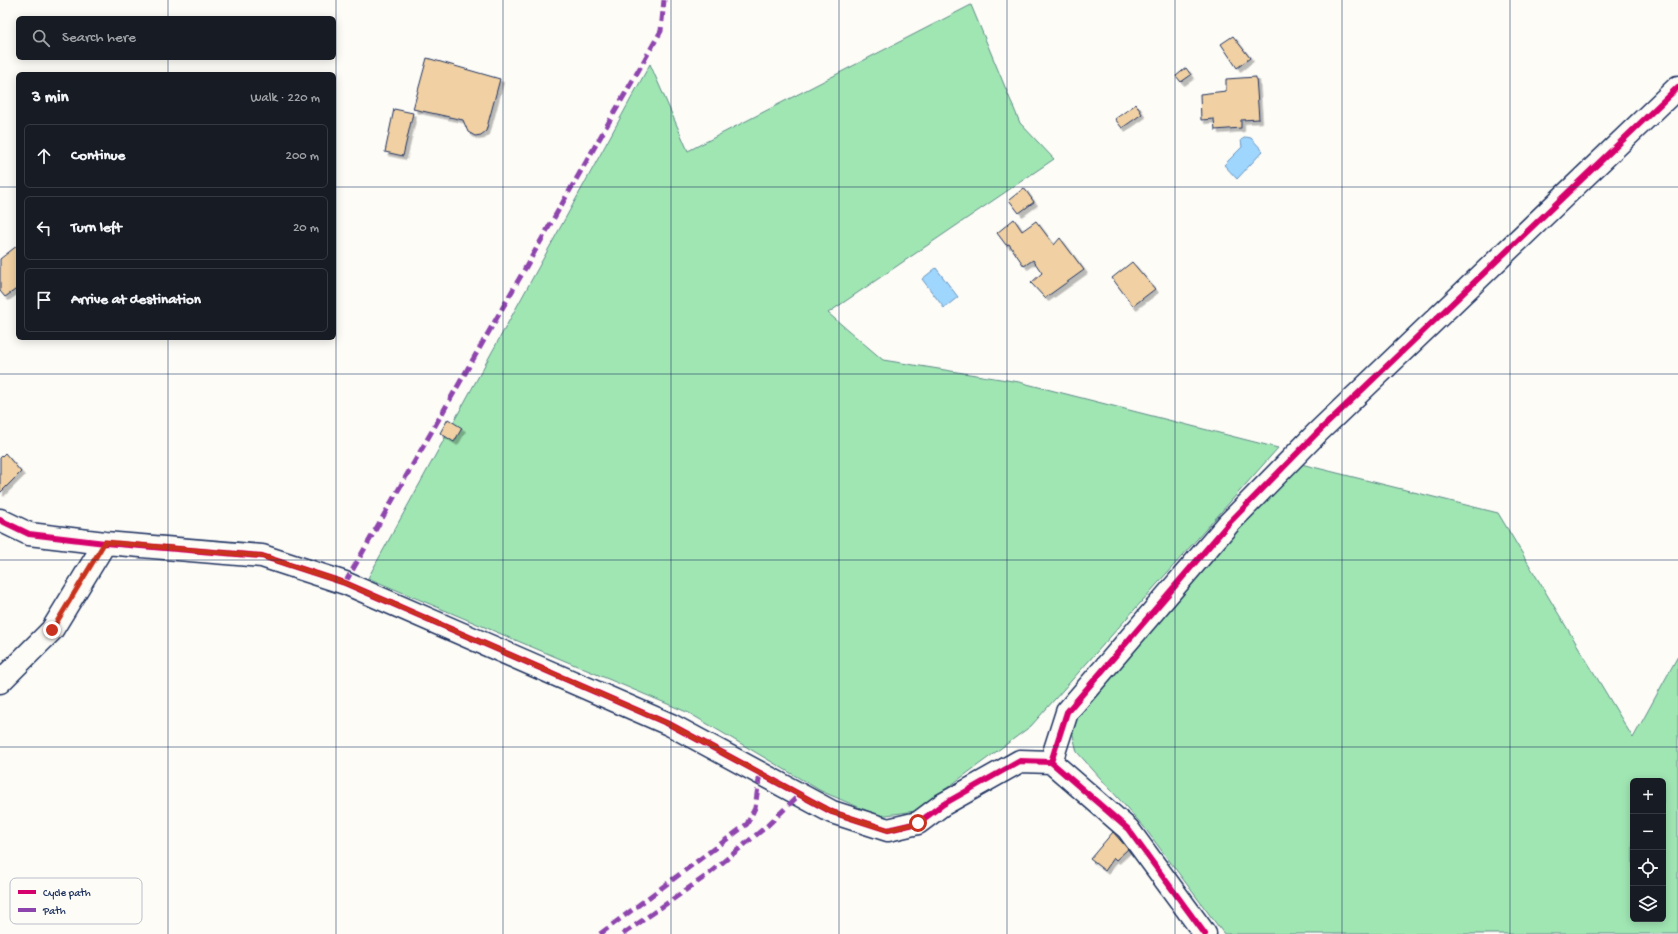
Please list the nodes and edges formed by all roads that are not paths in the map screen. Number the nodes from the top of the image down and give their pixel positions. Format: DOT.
graph roads {
  1 [pos="1678,87"];
  2 [pos="0,520"];
  3 [pos="105,542"];
  4 [pos="0,682"];
  5 [pos="1051,762"];
  6 [pos="1205,934"];
  1 -- 5 [label="street"];
  2 -- 3 [label="street"];
  3 -- 4 [label="street"];
  3 -- 5 [label="street"];
  5 -- 6 [label="street"];
}
